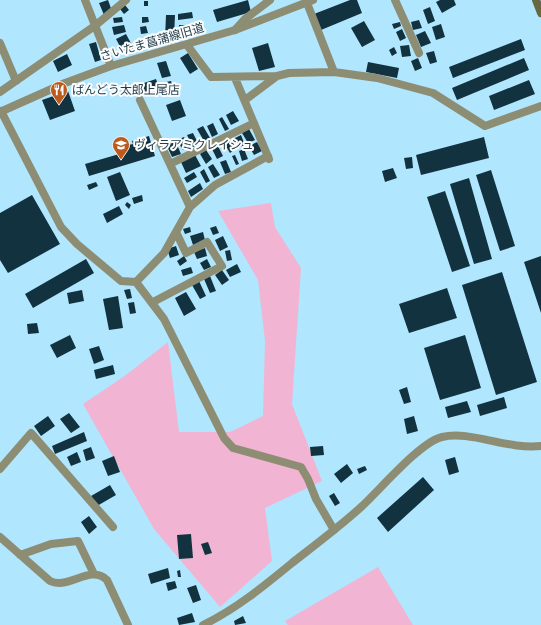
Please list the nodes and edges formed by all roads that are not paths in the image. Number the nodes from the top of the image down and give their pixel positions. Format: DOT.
graph roads {
  1 [pos="85,0"];
  2 [pos="126,0"];
  3 [pos="270,0"];
  4 [pos="395,0"];
  5 [pos="536,0"];
  6 [pos="310,1"];
  7 [pos="541,13"];
  8 [pos="96,25"];
  9 [pos="235,30"];
  10 [pos="0,43"];
  11 [pos="187,45"];
  12 [pos="419,53"];
  13 [pos="111,66"];
  14 [pos="334,72"];
  15 [pos="277,76"];
  16 [pos="236,78"];
  17 [pos="16,81"];
  18 [pos="0,92"];
  19 [pos="140,100"];
  20 [pos="245,100"];
  21 [pos="541,106"];
  22 [pos="0,112"];
  23 [pos="254,123"];
  24 [pos="170,164"];
  25 [pos="190,207"];
  26 [pos="176,232"];
  27 [pos="136,282"];
  28 [pos="153,302"];
  29 [pos="541,446"];
  30 [pos="0,469"];
  31 [pos="113,527"];
  32 [pos="334,530"];
  33 [pos="0,537"];
  34 [pos="20,555"];
  35 [pos="94,574"];
  36 [pos="128,625"];
  37 [pos="203,625"];
  1 -- 8 [label="street"];
  2 -- 8 [label="street"];
  3 -- 9 [label="street"];
  4 -- 12 [label="street"];
  5 -- 7 [label="main road"];
  6 -- 9 [label="street, さいたま菖蒲線旧道"];
  6 -- 14 [label="street"];
  8 -- 13 [label="street"];
  8 -- 17 [label="street"];
  9 -- 11 [label="street, さいたま菖蒲線旧道"];
  10 -- 17 [label="street"];
  11 -- 13 [label="street, さいたま菖蒲線旧道"];
  11 -- 16 [label="street"];
  13 -- 22 [label="street, さいたま菖蒲線旧道"];
  14 -- 15 [label="street"];
  14 -- 21 [label="street"];
  15 -- 16 [label="street"];
  15 -- 20 [label="street"];
  16 -- 20 [label="street"];
  17 -- 18 [label="street"];
  19 -- 24 [label="street"];
  20 -- 23 [label="street"];
  22 -- 27 [label="street"];
  23 -- 24 [label="street"];
  23 -- 25 [label="street"];
  24 -- 25 [label="street"];
  25 -- 26 [label="street"];
  26 -- 27 [label="street"];
  26 -- 28 [label="street"];
  27 -- 28 [label="street"];
  28 -- 32 [label="street"];
  29 -- 32 [label="street"];
  30 -- 31 [label="street"];
  32 -- 37 [label="street"];
  33 -- 34 [label="street"];
  34 -- 35 [label="street"];
  34 -- 35 [label="street"];
  35 -- 36 [label="street"];
}
